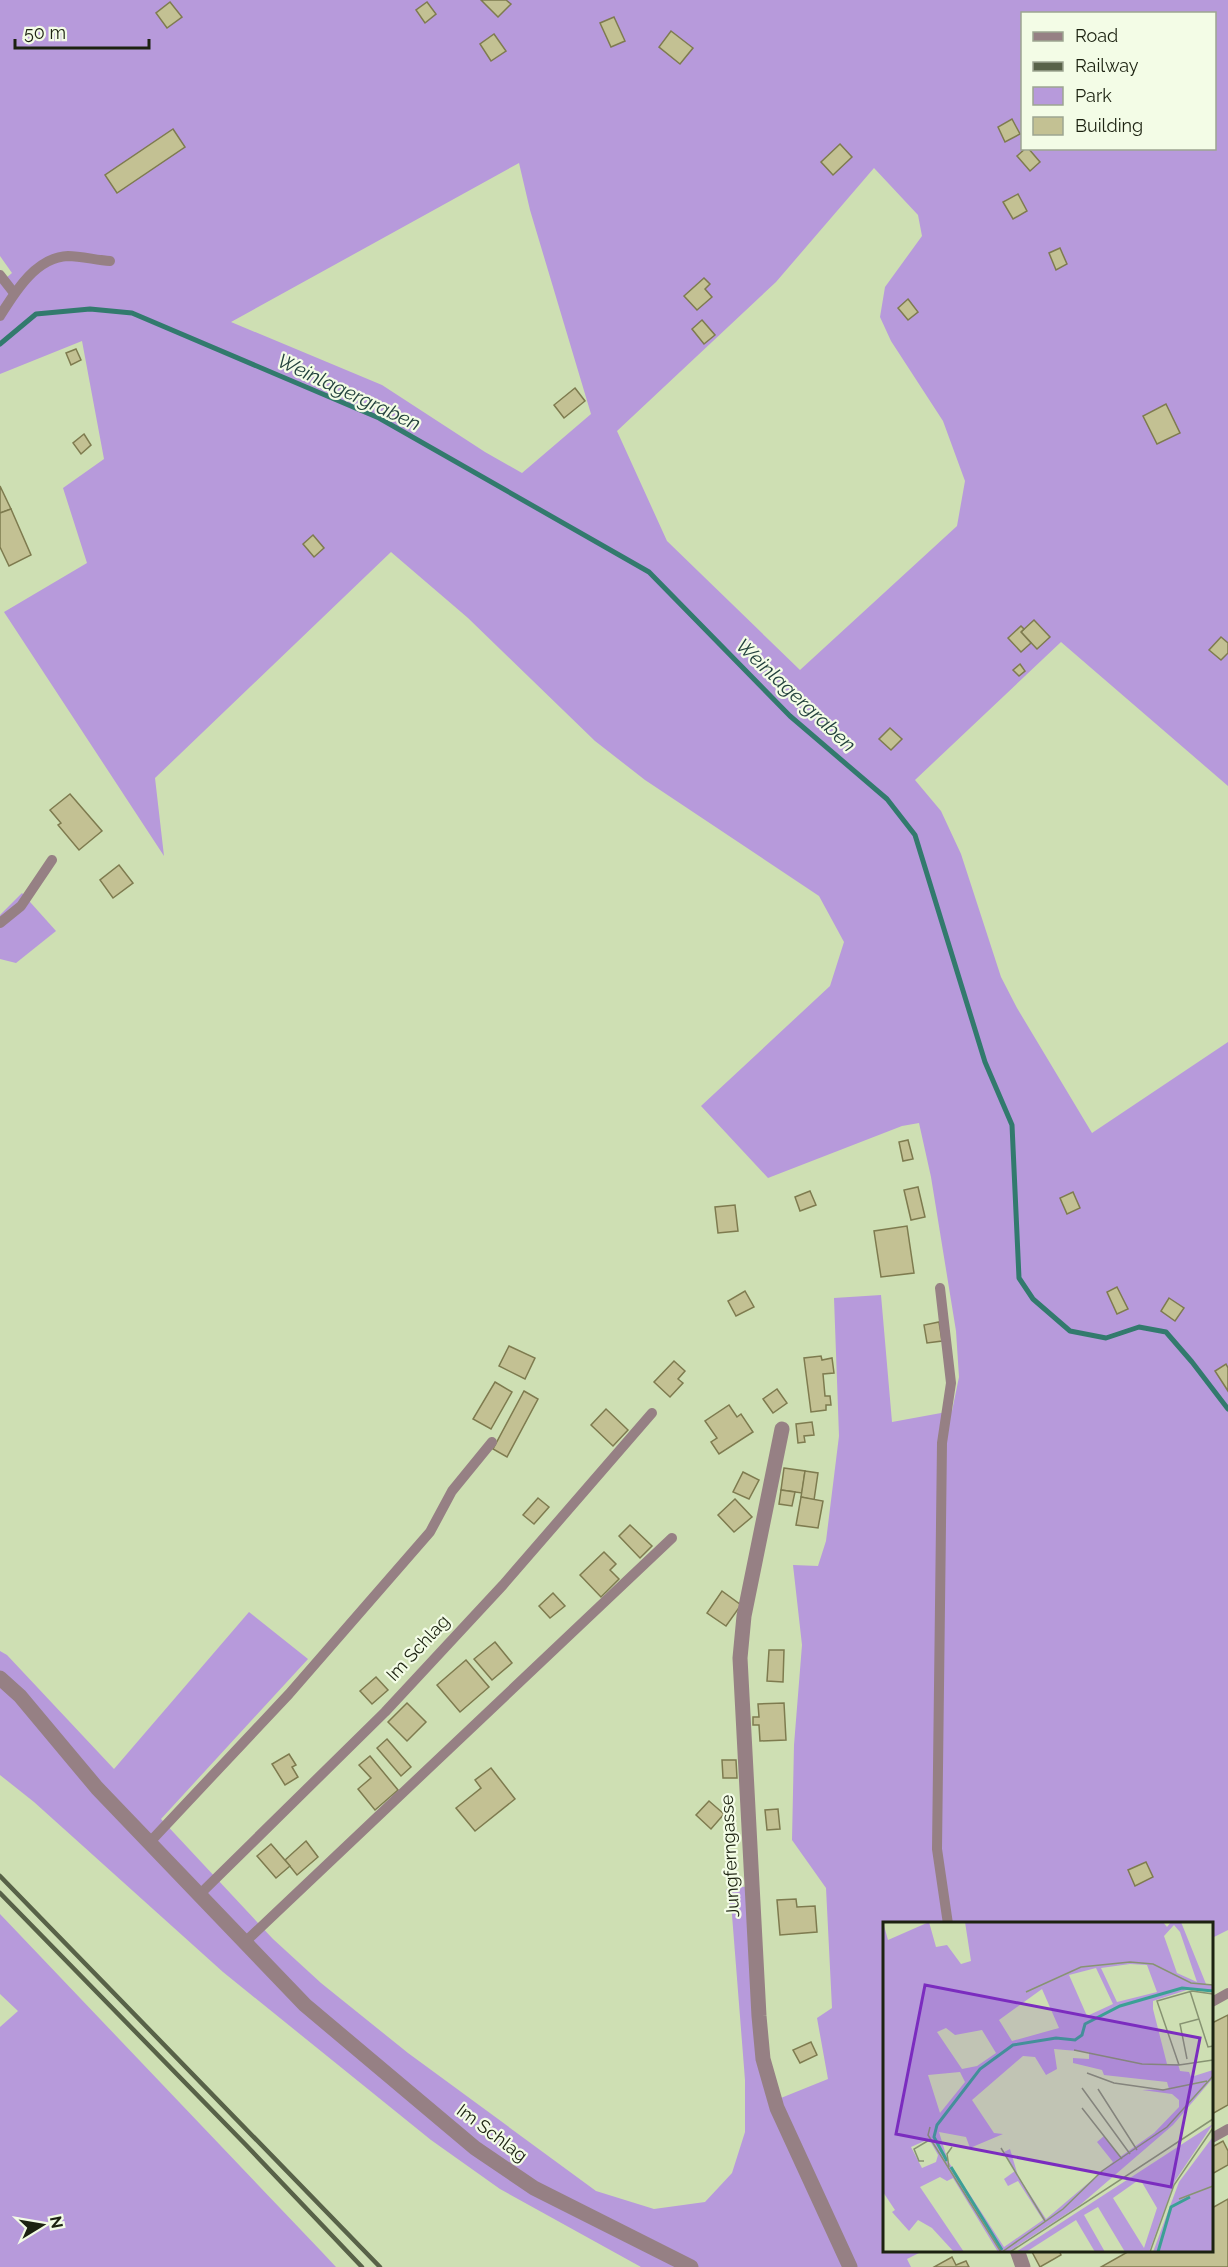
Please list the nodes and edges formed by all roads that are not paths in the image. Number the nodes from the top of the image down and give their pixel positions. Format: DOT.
graph roads {
  1 [pos="110,261"];
  2 [pos="0,275"];
  3 [pos="14,293"];
  4 [pos="0,316"];
  5 [pos="52,860"];
  6 [pos="0,923"];
  7 [pos="940,1288"];
  8 [pos="652,1413"];
  9 [pos="782,1429"];
  10 [pos="492,1442"];
  11 [pos="672,1538"];
  12 [pos="0,1678"];
  13 [pos="149,1843"];
  14 [pos="199,1895"];
  15 [pos="948,1922"];
  16 [pos="244,1943"];
  17 [pos="1228,1994"];
  18 [pos="1213,2002"];
  19 [pos="1228,2129"];
  20 [pos="1213,2137"];
  21 [pos="1018,2252"];
  22 [pos="691,2267"];
  23 [pos="850,2267"];
  24 [pos="1023,2267"];
  1 -- 3 [label="lane"];
  2 -- 3 [label="lane"];
  3 -- 4 [label="lane"];
  5 -- 6 [label="lane"];
  7 -- 15 [label="lane"];
  8 -- 14 [label="lane, Im Schlag"];
  9 -- 23 [label="street, Jungferngasse"];
  10 -- 13 [label="lane"];
  11 -- 16 [label="lane"];
  12 -- 13 [label="street, Im Schlag"];
  13 -- 14 [label="street, Im Schlag"];
  14 -- 16 [label="street, Im Schlag"];
  16 -- 22 [label="street, Im Schlag"];
  17 -- 18 [label="lane"];
  19 -- 20 [label="lane"];
  21 -- 24 [label="street"];
}
